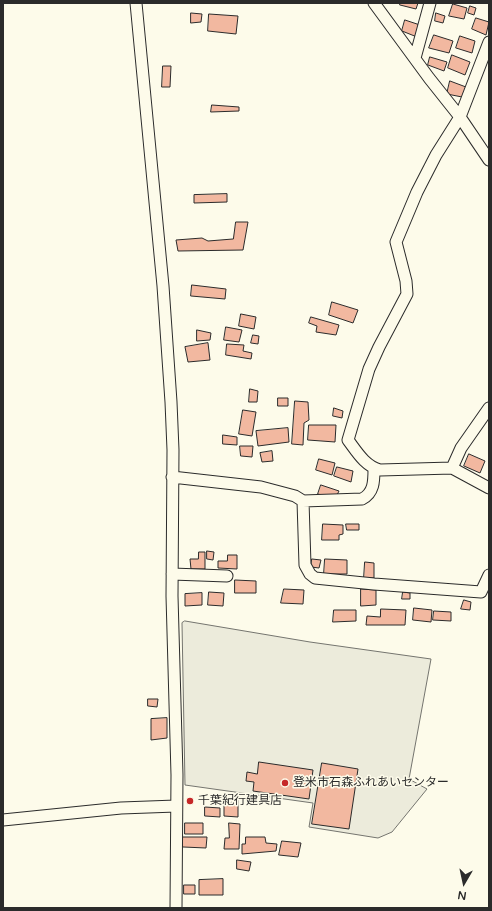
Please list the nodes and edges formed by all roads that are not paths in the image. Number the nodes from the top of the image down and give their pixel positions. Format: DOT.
graph roads {
  1 [pos="136,3"];
  2 [pos="374,3"];
  3 [pos="430,3"];
  4 [pos="489,42"];
  5 [pos="414,58"];
  6 [pos="460,117"];
  7 [pos="489,160"];
  8 [pos="489,408"];
  9 [pos="452,468"];
  10 [pos="374,469"];
  11 [pos="172,477"];
  12 [pos="489,488"];
  13 [pos="303,501"];
  14 [pos="172,574"];
  15 [pos="489,575"];
  16 [pos="227,576"];
  17 [pos="176,806"];
  18 [pos="3,820"];
  19 [pos="176,908"];
  1 -- 11 [label="street"];
  2 -- 5 [label="street"];
  3 -- 5 [label="street"];
  4 -- 6 [label="street"];
  5 -- 6 [label="street"];
  6 -- 7 [label="street"];
  6 -- 10 [label="street"];
  8 -- 9 [label="street"];
  9 -- 10 [label="street"];
  9 -- 12 [label="street"];
  10 -- 13 [label="street"];
  11 -- 13 [label="street"];
  11 -- 14 [label="street"];
  13 -- 15 [label="street"];
  14 -- 16 [label="street"];
  14 -- 17 [label="street"];
  17 -- 18 [label="street"];
  17 -- 19 [label="street"];
}
